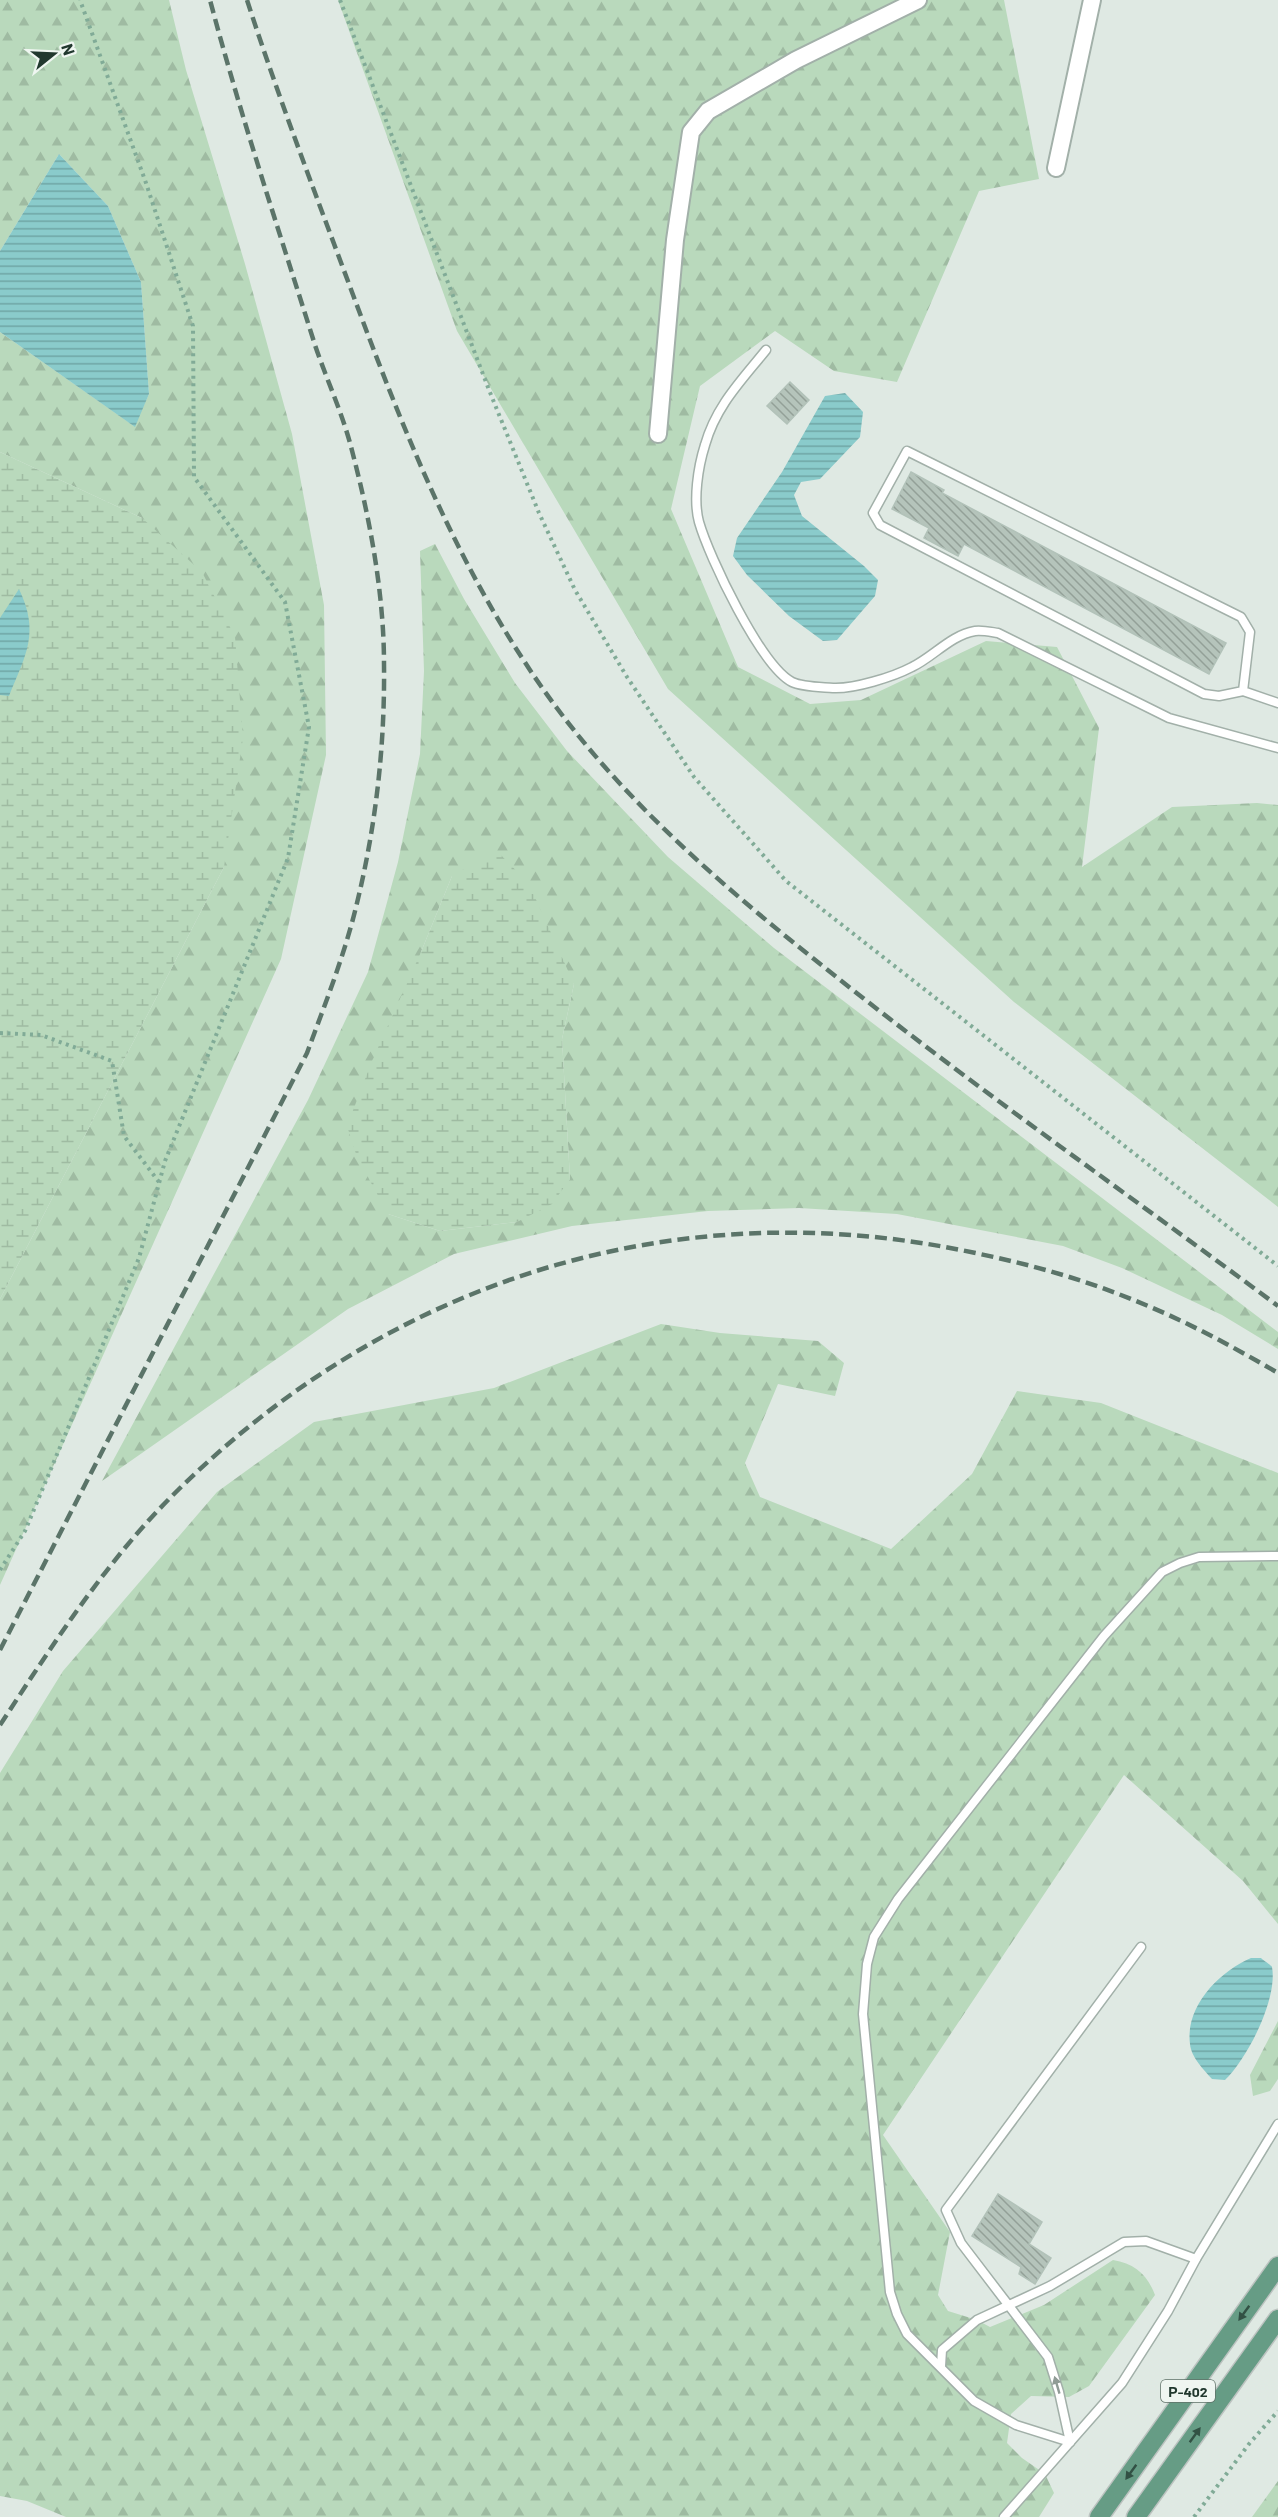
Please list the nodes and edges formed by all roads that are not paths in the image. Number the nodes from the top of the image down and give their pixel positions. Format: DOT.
graph roads {
  1 [pos="918,0"];
  2 [pos="1092,0"];
  3 [pos="1056,168"];
  4 [pos="766,350"];
  5 [pos="658,434"];
  6 [pos="1243,691"];
  7 [pos="1278,703"];
  8 [pos="1278,748"];
  9 [pos="1278,1556"];
  10 [pos="1141,1947"];
  11 [pos="1278,2124"];
  12 [pos="1196,2259"];
  13 [pos="1278,2266"];
  14 [pos="1010,2307"];
  15 [pos="1278,2319"];
  16 [pos="941,2366"];
  17 [pos="1070,2442"];
  18 [pos="1004,2517"];
  19 [pos="1098,2517"];
  20 [pos="1136,2517"];
  1 -- 5 [label="street"];
  2 -- 3 [label="street"];
  4 -- 8 [label="lane"];
  6 -- 6 [label="lane"];
  6 -- 7 [label="lane"];
  9 -- 16 [label="lane"];
  10 -- 14 [label="lane"];
  11 -- 12 [label="lane"];
  12 -- 14 [label="lane"];
  12 -- 17 [label="lane"];
  13 -- 19 [label="main road, Р-402, one-way"];
  14 -- 16 [label="lane"];
  17 -- 14 [label="lane, one-way"];
  20 -- 15 [label="main road, Р-402, one-way"];
  16 -- 17 [label="lane"];
  17 -- 18 [label="lane"];
}
